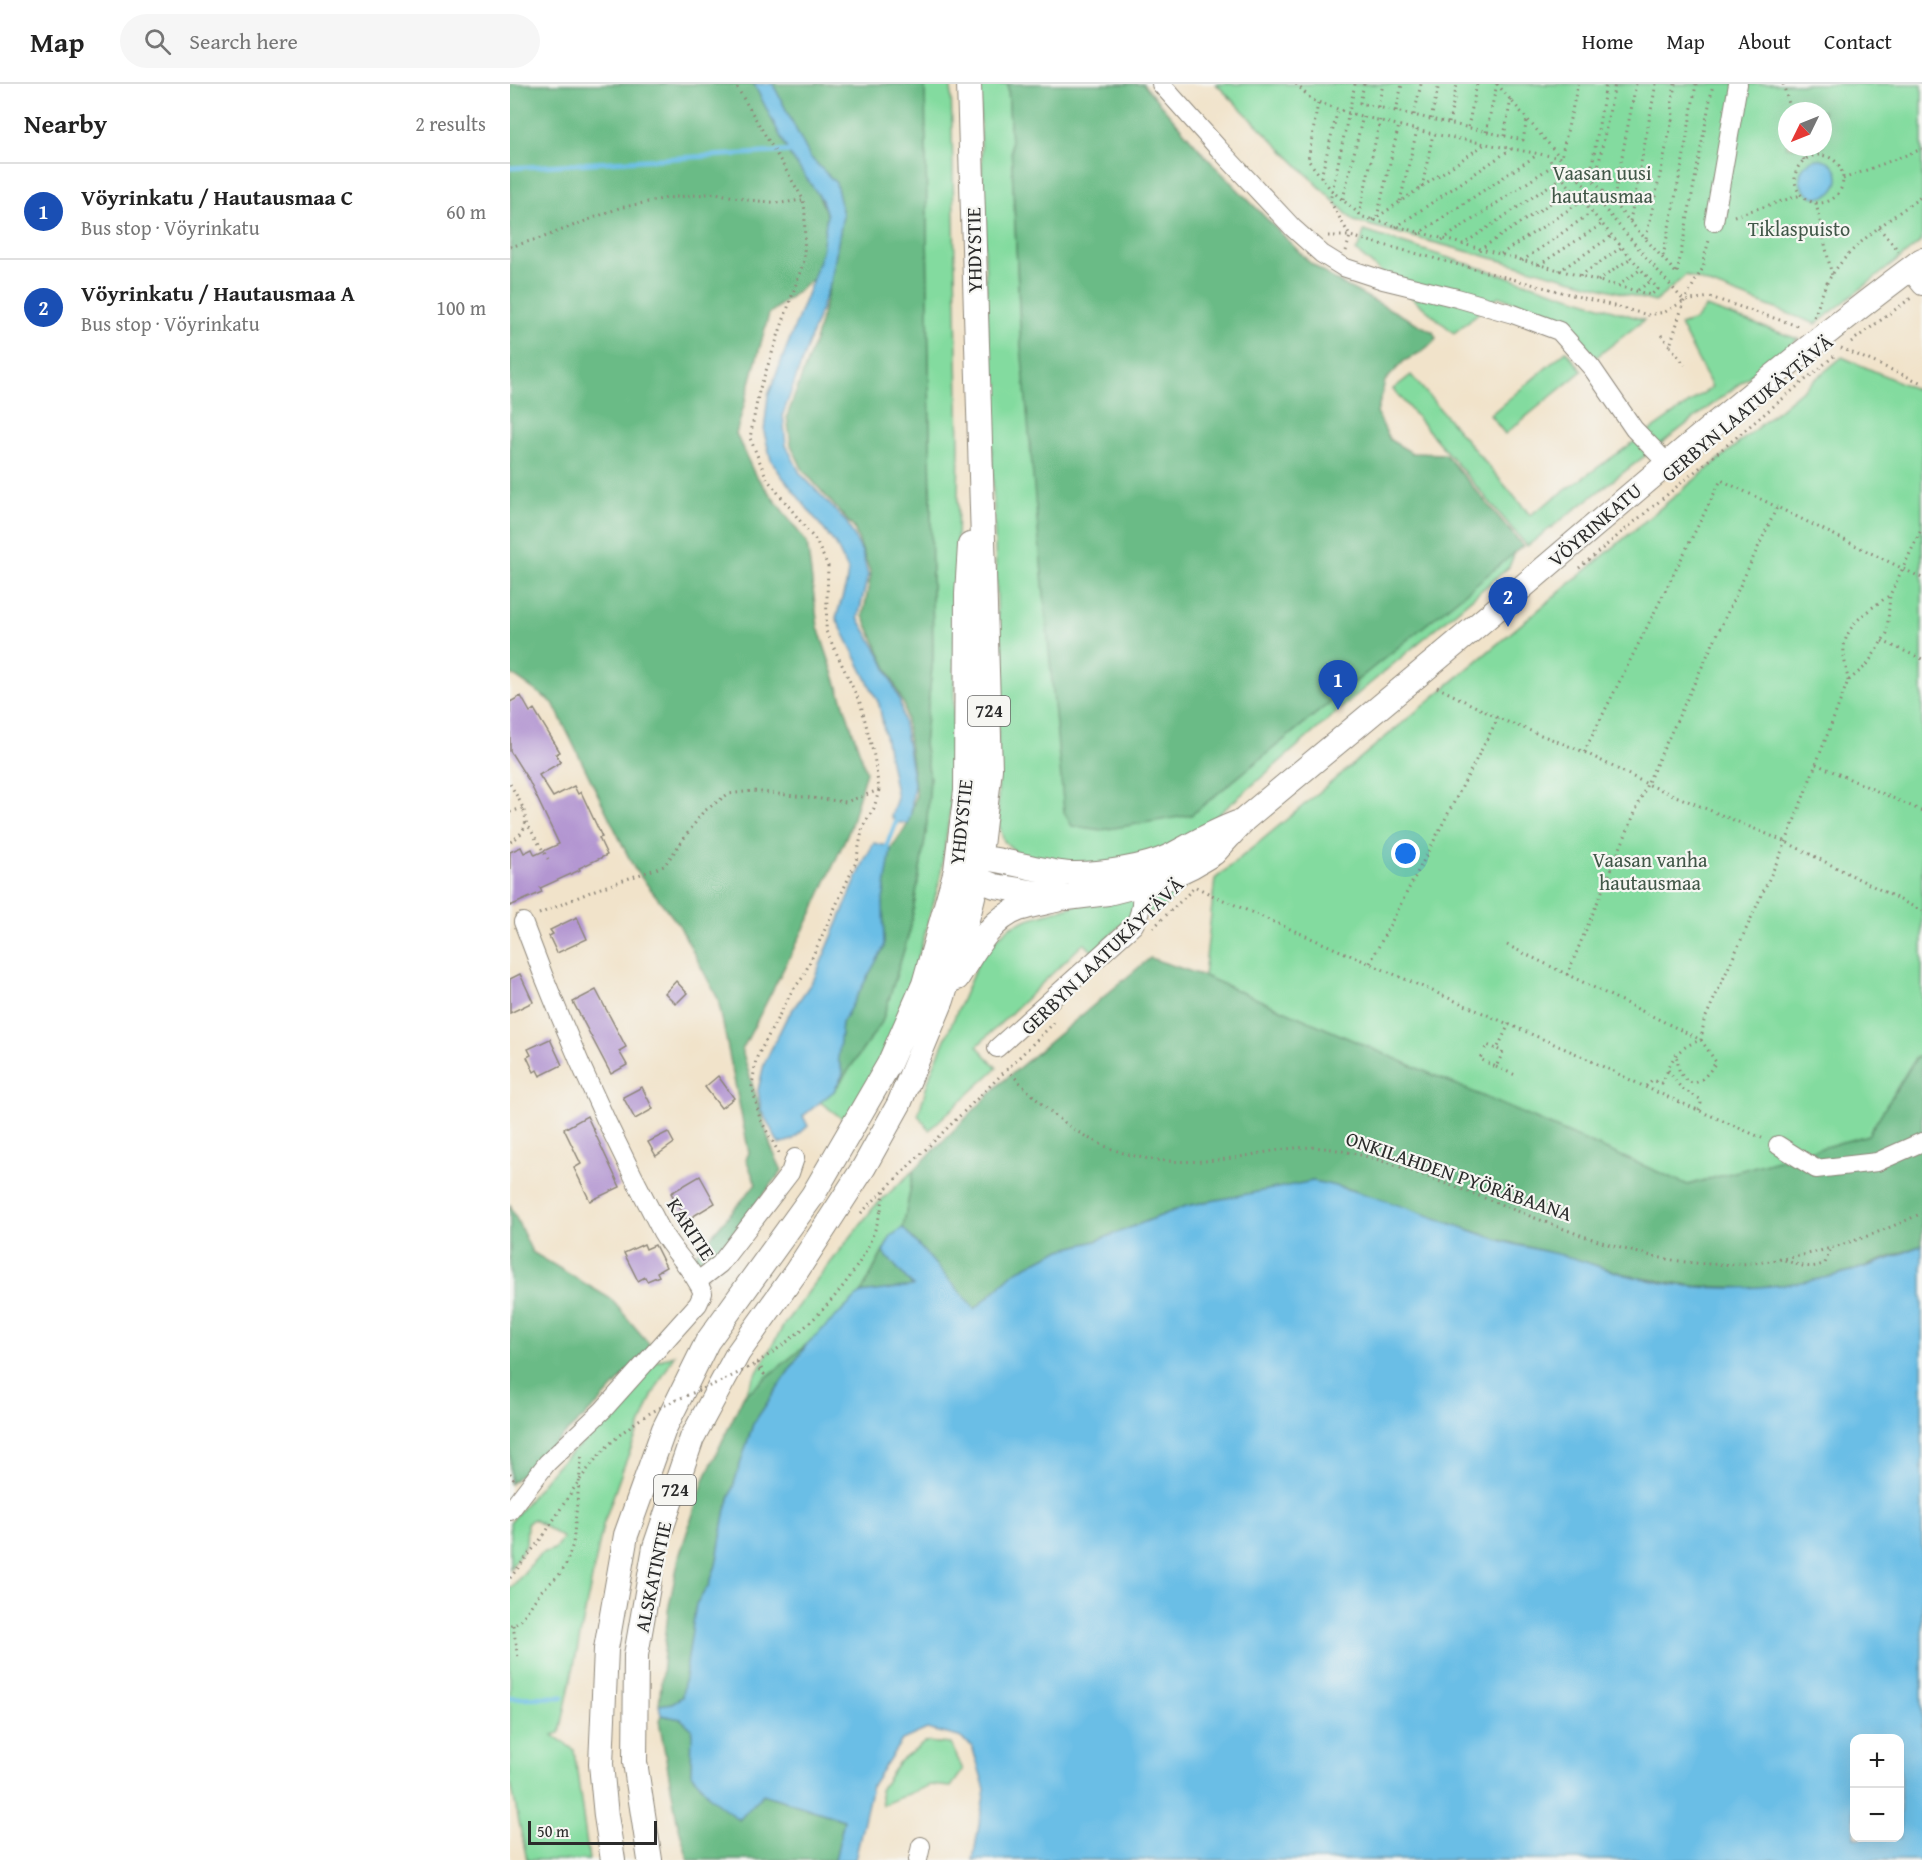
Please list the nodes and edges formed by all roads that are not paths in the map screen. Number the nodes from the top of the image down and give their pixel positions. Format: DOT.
graph roads {
  1 [pos="969,84"];
  2 [pos="1161,84"];
  3 [pos="1738,84"];
  4 [pos="1714,222"];
  5 [pos="1913,273"];
  6 [pos="1667,463"];
  7 [pos="971,869"];
  8 [pos="1138,876"];
  9 [pos="1067,898"];
  10 [pos="523,922"];
  11 [pos="942,1000"];
  12 [pos="997,1048"];
  13 [pos="1922,1142"];
  14 [pos="1778,1145"];
  15 [pos="793,1165"];
  16 [pos="864,1167"];
  17 [pos="813,1195"];
  18 [pos="698,1281"];
  19 [pos="510,1511"];
  20 [pos="613,1860"];
  21 [pos="650,1860"];
  1 -- 7 [label="main road, YHDYSTIE / 724"];
  2 -- 6 [label="street"];
  3 -- 4 [label="street"];
  5 -- 6 [label="main road, VÖYRINKATU"];
  6 -- 8 [label="main road, VÖYRINKATU"];
  7 -- 8 [label="main road, VÖYRINKATU"];
  7 -- 9 [label="main road, VÖYRINKATU"];
  7 -- 11 [label="main road, YHDYSTIE / 724"];
  7 -- 17 [label="main road, YHDYSTIE / 724"];
  8 -- 9 [label="main road, VÖYRINKATU"];
  8 -- 12 [label="street"];
  9 -- 11 [label="main road"];
  10 -- 18 [label="street, KARITIE"];
  11 -- 16 [label="main road, YHDYSTIE / 724"];
  13 -- 14 [label="street"];
  15 -- 18 [label="street"];
  16 -- 21 [label="main road, ALSKATINTIE / 724"];
  17 -- 20 [label="main road, ALSKATINTIE / 724"];
  18 -- 19 [label="street, KARITIE"];
}
